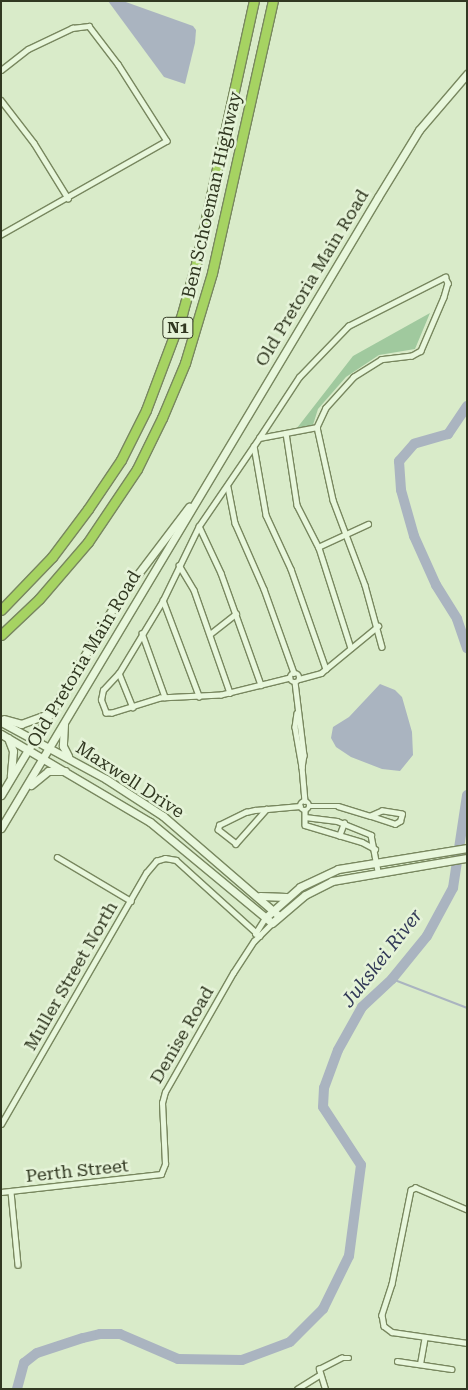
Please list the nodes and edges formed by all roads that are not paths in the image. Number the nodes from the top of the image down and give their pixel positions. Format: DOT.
graph roads {
  1 [pos="254,1"];
  2 [pos="273,1"];
  3 [pos="1,70"];
  4 [pos="467,74"];
  5 [pos="2,101"];
  6 [pos="68,198"];
  7 [pos="1,235"];
  8 [pos="317,427"];
  9 [pos="286,433"];
  10 [pos="259,438"];
  11 [pos="254,446"];
  12 [pos="228,486"];
  13 [pos="191,505"];
  14 [pos="368,524"];
  15 [pos="199,526"];
  16 [pos="346,534"];
  17 [pos="318,547"];
  18 [pos="180,564"];
  19 [pos="163,600"];
  20 [pos="1,610"];
  21 [pos="236,614"];
  22 [pos="378,626"];
  23 [pos="142,633"];
  24 [pos="210,634"];
  25 [pos="1,635"];
  26 [pos="382,647"];
  27 [pos="352,648"];
  28 [pos="326,669"];
  29 [pos="119,672"];
  30 [pos="294,673"];
  31 [pos="290,678"];
  32 [pos="297,680"];
  33 [pos="262,685"];
  34 [pos="230,693"];
  35 [pos="199,696"];
  36 [pos="164,697"];
  37 [pos="133,707"];
  38 [pos="297,712"];
  39 [pos="49,714"];
  40 [pos="65,718"];
  41 [pos="1,720"];
  42 [pos="1,734"];
  43 [pos="8,738"];
  44 [pos="34,739"];
  45 [pos="49,746"];
  46 [pos="28,750"];
  47 [pos="43,758"];
  48 [pos="70,759"];
  49 [pos="302,768"];
  50 [pos="67,772"];
  51 [pos="10,781"];
  52 [pos="1,795"];
  53 [pos="22,795"];
  54 [pos="305,801"];
  55 [pos="300,806"];
  56 [pos="310,806"];
  57 [pos="267,809"];
  58 [pos="305,811"];
  59 [pos="371,816"];
  60 [pos="305,817"];
  61 [pos="344,823"];
  62 [pos="1,828"];
  63 [pos="339,836"];
  64 [pos="467,848"];
  65 [pos="375,849"];
  66 [pos="57,857"];
  67 [pos="467,858"];
  68 [pos="377,861"];
  69 [pos="378,871"];
  70 [pos="254,895"];
  71 [pos="287,897"];
  72 [pos="131,901"];
  73 [pos="272,910"];
  74 [pos="279,916"];
  75 [pos="265,918"];
  76 [pos="272,923"];
  77 [pos="258,934"];
  78 [pos="1,1124"];
  79 [pos="155,1177"];
  80 [pos="1,1192"];
  81 [pos="11,1192"];
  82 [pos="467,1210"];
  83 [pos="18,1265"];
  84 [pos="425,1337"];
  85 [pos="467,1343"];
  86 [pos="349,1358"];
  87 [pos="397,1361"];
  88 [pos="420,1364"];
  89 [pos="451,1369"];
  90 [pos="319,1374"];
  91 [pos="297,1389"];
  92 [pos="325,1389"];
  1 -- 20 [label="highway, Ben Schoeman Highway / N1"];
  2 -- 25 [label="highway, Ben Schoeman Highway / N1"];
  3 -- 6 [label="street"];
  4 -- 13 [label="main road, Old Pretoria Main Road"];
  5 -- 6 [label="street"];
  6 -- 7 [label="street"];
  8 -- 9 [label="street"];
  8 -- 10 [label="street"];
  8 -- 16 [label="street"];
  9 -- 10 [label="street"];
  9 -- 17 [label="street"];
  10 -- 11 [label="street"];
  11 -- 12 [label="street"];
  11 -- 28 [label="street"];
  12 -- 15 [label="street"];
  12 -- 30 [label="street"];
  13 -- 39 [label="main road, Old Pretoria Main Road"];
  13 -- 40 [label="main road, Old Pretoria Main Road"];
  14 -- 16 [label="street"];
  15 -- 18 [label="street"];
  15 -- 21 [label="street"];
  16 -- 17 [label="street"];
  16 -- 22 [label="street"];
  17 -- 27 [label="street"];
  18 -- 19 [label="street"];
  18 -- 24 [label="street"];
  19 -- 23 [label="street"];
  19 -- 35 [label="street"];
  21 -- 24 [label="street"];
  21 -- 33 [label="street"];
  22 -- 26 [label="street"];
  22 -- 27 [label="street"];
  23 -- 29 [label="street"];
  23 -- 36 [label="street"];
  24 -- 34 [label="street"];
  27 -- 28 [label="street"];
  28 -- 32 [label="street"];
  29 -- 37 [label="street"];
  29 -- 37 [label="street"];
  30 -- 31 [label="street"];
  30 -- 32 [label="street"];
  31 -- 32 [label="street"];
  31 -- 33 [label="street"];
  32 -- 38 [label="street"];
  33 -- 34 [label="street"];
  34 -- 35 [label="street"];
  35 -- 36 [label="street"];
  36 -- 37 [label="street"];
  38 -- 49 [label="street"];
  38 -- 49 [label="street"];
  39 -- 41 [label="main road"];
  39 -- 44 [label="main road, Old Pretoria Main Road"];
  40 -- 45 [label="main road, Old Pretoria Main Road"];
  40 -- 48 [label="main road"];
  41 -- 44 [label="main road, Maxwell Drive"];
  42 -- 43 [label="main road, Maxwell Drive"];
  43 -- 46 [label="main road, Maxwell Drive"];
  43 -- 51 [label="main road"];
  44 -- 45 [label="main road, Maxwell Drive"];
  44 -- 46 [label="main road, Old Pretoria Main Road"];
  45 -- 47 [label="main road, Old Pretoria Main Road"];
  45 -- 48 [label="main road, Maxwell Drive"];
  46 -- 47 [label="main road, Maxwell Drive"];
  46 -- 51 [label="main road, Old Pretoria Main Road"];
  47 -- 50 [label="main road, Maxwell Drive"];
  47 -- 53 [label="main road, Old Pretoria Main Road"];
  48 -- 70 [label="main road, Maxwell Drive"];
  49 -- 54 [label="street"];
  50 -- 53 [label="main road"];
  50 -- 75 [label="main road, Maxwell Drive"];
  51 -- 52 [label="main road, Old Pretoria Main Road"];
  53 -- 62 [label="main road, Old Pretoria Main Road"];
  54 -- 55 [label="street"];
  54 -- 56 [label="street"];
  55 -- 57 [label="street"];
  55 -- 58 [label="street"];
  56 -- 58 [label="street"];
  56 -- 59 [label="street"];
  57 -- 57 [label="street"];
  58 -- 60 [label="street"];
  59 -- 59 [label="street"];
  60 -- 61 [label="street"];
  60 -- 63 [label="street"];
  61 -- 63 [label="street"];
  61 -- 65 [label="street"];
  63 -- 65 [label="street"];
  64 -- 68 [label="main road"];
  65 -- 68 [label="street"];
  66 -- 72 [label="street"];
  67 -- 69 [label="main road"];
  68 -- 69 [label="street"];
  68 -- 71 [label="main road"];
  69 -- 74 [label="main road"];
  70 -- 71 [label="main road"];
  70 -- 73 [label="main road, Maxwell Drive"];
  71 -- 73 [label="main road"];
  72 -- 77 [label="street, Muller Street North"];
  72 -- 78 [label="street, Muller Street North"];
  73 -- 74 [label="main road, Maxwell Drive"];
  73 -- 75 [label="main road"];
  74 -- 76 [label="main road"];
  75 -- 76 [label="main road, Maxwell Drive"];
  75 -- 77 [label="street, Denise Road"];
  76 -- 77 [label="street"];
  77 -- 79 [label="street, Denise Road"];
  79 -- 81 [label="street, Perth Street"];
  80 -- 81 [label="street, Perth Street"];
  81 -- 83 [label="street"];
  82 -- 84 [label="street"];
  84 -- 85 [label="street"];
  84 -- 88 [label="street"];
  86 -- 90 [label="street"];
  87 -- 88 [label="street"];
  88 -- 89 [label="street"];
  90 -- 91 [label="street"];
  90 -- 92 [label="street"];
}
